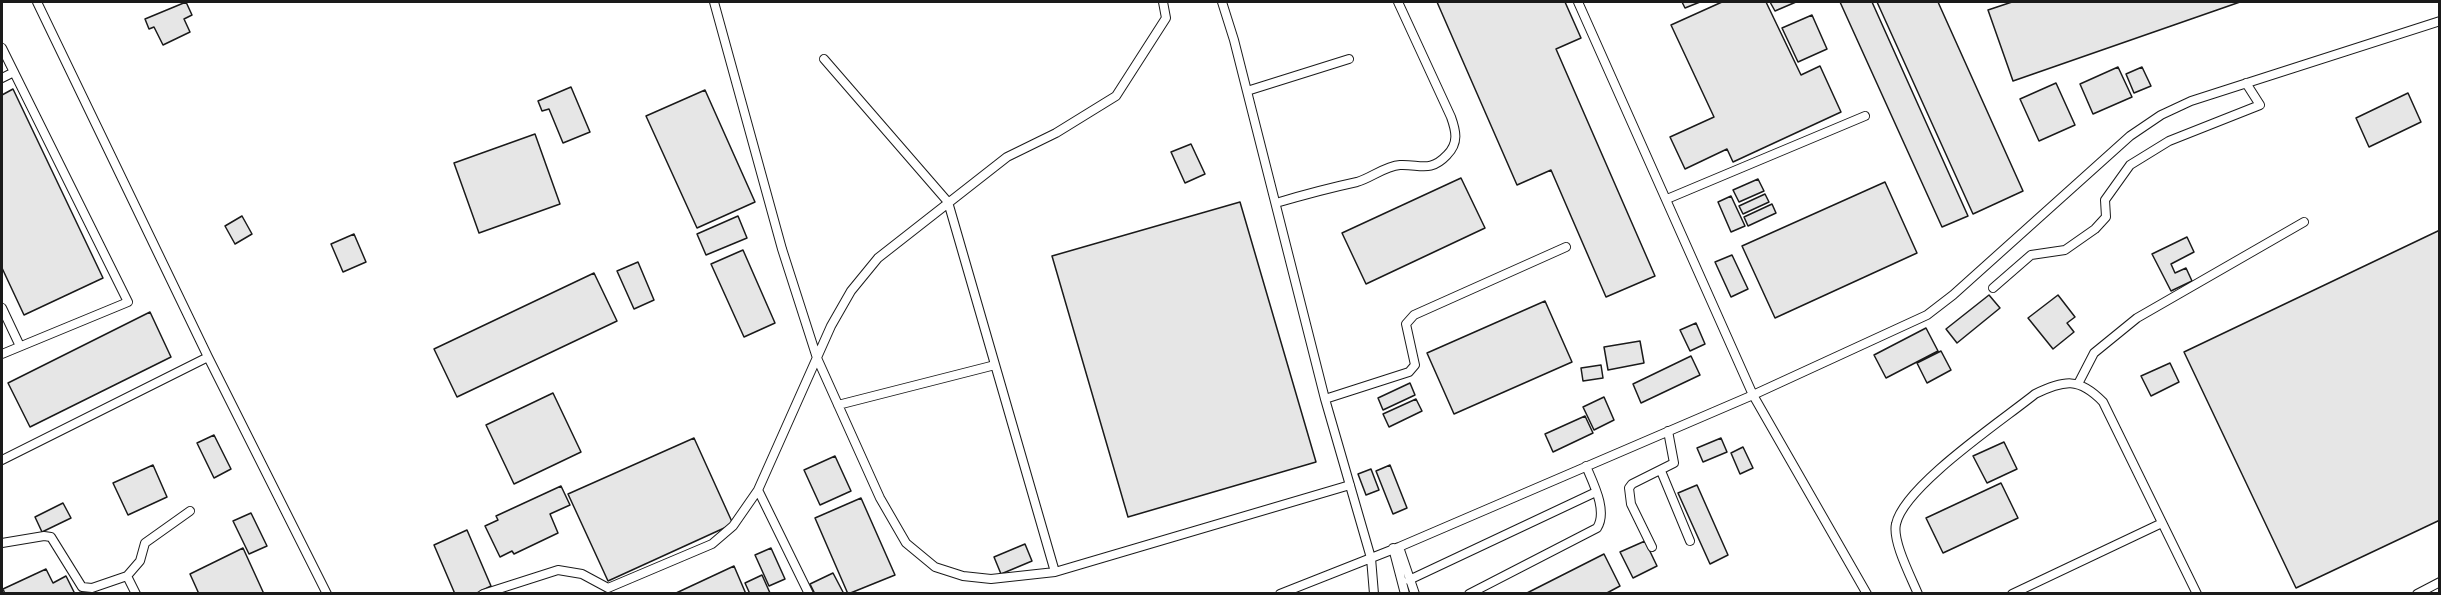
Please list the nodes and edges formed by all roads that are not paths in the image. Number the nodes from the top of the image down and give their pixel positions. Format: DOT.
graph roads {
  1 [pos="38,2"];
  2 [pos="714,2"];
  3 [pos="1163,2"];
  4 [pos="1222,2"];
  5 [pos="1398,2"];
  6 [pos="1578,2"];
  7 [pos="2439,21"];
  8 [pos="2,48"];
  9 [pos="824,59"];
  10 [pos="1349,59"];
  11 [pos="14,72"];
  12 [pos="2,78"];
  13 [pos="2246,83"];
  14 [pos="1247,91"];
  15 [pos="1865,116"];
  16 [pos="1667,199"];
  17 [pos="948,202"];
  18 [pos="1276,203"];
  19 [pos="2304,222"];
  20 [pos="1566,247"];
  21 [pos="1993,288"];
  22 [pos="2,308"];
  23 [pos="19,344"];
  24 [pos="2,354"];
  25 [pos="208,357"];
  26 [pos="817,358"];
  27 [pos="995,365"];
  28 [pos="2078,384"];
  29 [pos="1753,395"];
  30 [pos="1324,399"];
  31 [pos="838,405"];
  32 [pos="1668,431"];
  33 [pos="2,460"];
  34 [pos="1586,466"];
  35 [pos="1660,471"];
  36 [pos="1350,485"];
  37 [pos="758,490"];
  38 [pos="1596,492"];
  39 [pos="190,511"];
  40 [pos="2162,523"];
  41 [pos="1690,541"];
  42 [pos="2,543"];
  43 [pos="1652,546"];
  44 [pos="1396,548"];
  45 [pos="1371,558"];
  46 [pos="1055,572"];
  47 [pos="127,576"];
  48 [pos="1409,580"];
  49 [pos="2439,582"];
  50 [pos="609,591"];
  51 [pos="136,594"];
  52 [pos="327,594"];
  53 [pos="483,594"];
  54 [pos="809,594"];
  55 [pos="1280,594"];
  56 [pos="1374,594"];
  57 [pos="1405,594"];
  58 [pos="1415,594"];
  59 [pos="1469,594"];
  60 [pos="1867,594"];
  61 [pos="1918,594"];
  62 [pos="2012,594"];
  63 [pos="2198,594"];
  64 [pos="2417,594"];
  1 -- 25 [label="lane"];
  2 -- 26 [label="lane"];
  3 -- 17 [label="lane"];
  4 -- 14 [label="lane"];
  5 -- 18 [label="lane"];
  6 -- 16 [label="lane"];
  7 -- 13 [label="lane"];
  8 -- 11 [label="lane"];
  9 -- 17 [label="lane"];
  10 -- 14 [label="lane"];
  11 -- 12 [label="lane"];
  11 -- 23 [label="lane"];
  13 -- 21 [label="lane"];
  13 -- 29 [label="lane"];
  14 -- 18 [label="lane"];
  15 -- 16 [label="lane"];
  16 -- 29 [label="lane"];
  17 -- 26 [label="lane"];
  17 -- 27 [label="lane"];
  18 -- 30 [label="lane"];
  19 -- 28 [label="lane"];
  20 -- 30 [label="lane"];
  22 -- 23 [label="lane"];
  23 -- 24 [label="lane"];
  25 -- 33 [label="lane"];
  25 -- 52 [label="lane"];
  26 -- 31 [label="lane"];
  26 -- 37 [label="lane"];
  27 -- 31 [label="lane"];
  27 -- 46 [label="lane"];
  28 -- 40 [label="lane"];
  28 -- 61 [label="lane"];
  29 -- 32 [label="lane"];
  29 -- 60 [label="lane"];
  30 -- 36 [label="lane"];
  31 -- 46 [label="lane"];
  32 -- 34 [label="lane"];
  32 -- 35 [label="lane"];
  34 -- 38 [label="lane"];
  34 -- 44 [label="lane"];
  35 -- 41 [label="lane"];
  35 -- 43 [label="lane"];
  36 -- 45 [label="lane"];
  36 -- 46 [label="lane"];
  37 -- 50 [label="lane"];
  37 -- 54 [label="lane"];
  38 -- 48 [label="lane"];
  38 -- 59 [label="lane"];
  39 -- 47 [label="lane"];
  40 -- 62 [label="lane"];
  40 -- 63 [label="lane"];
  42 -- 47 [label="lane"];
  44 -- 45 [label="lane"];
  44 -- 48 [label="lane"];
  44 -- 57 [label="lane"];
  45 -- 55 [label="lane"];
  45 -- 56 [label="lane"];
  47 -- 51 [label="lane"];
  48 -- 58 [label="lane"];
  49 -- 64 [label="lane"];
  50 -- 53 [label="lane"];
}
